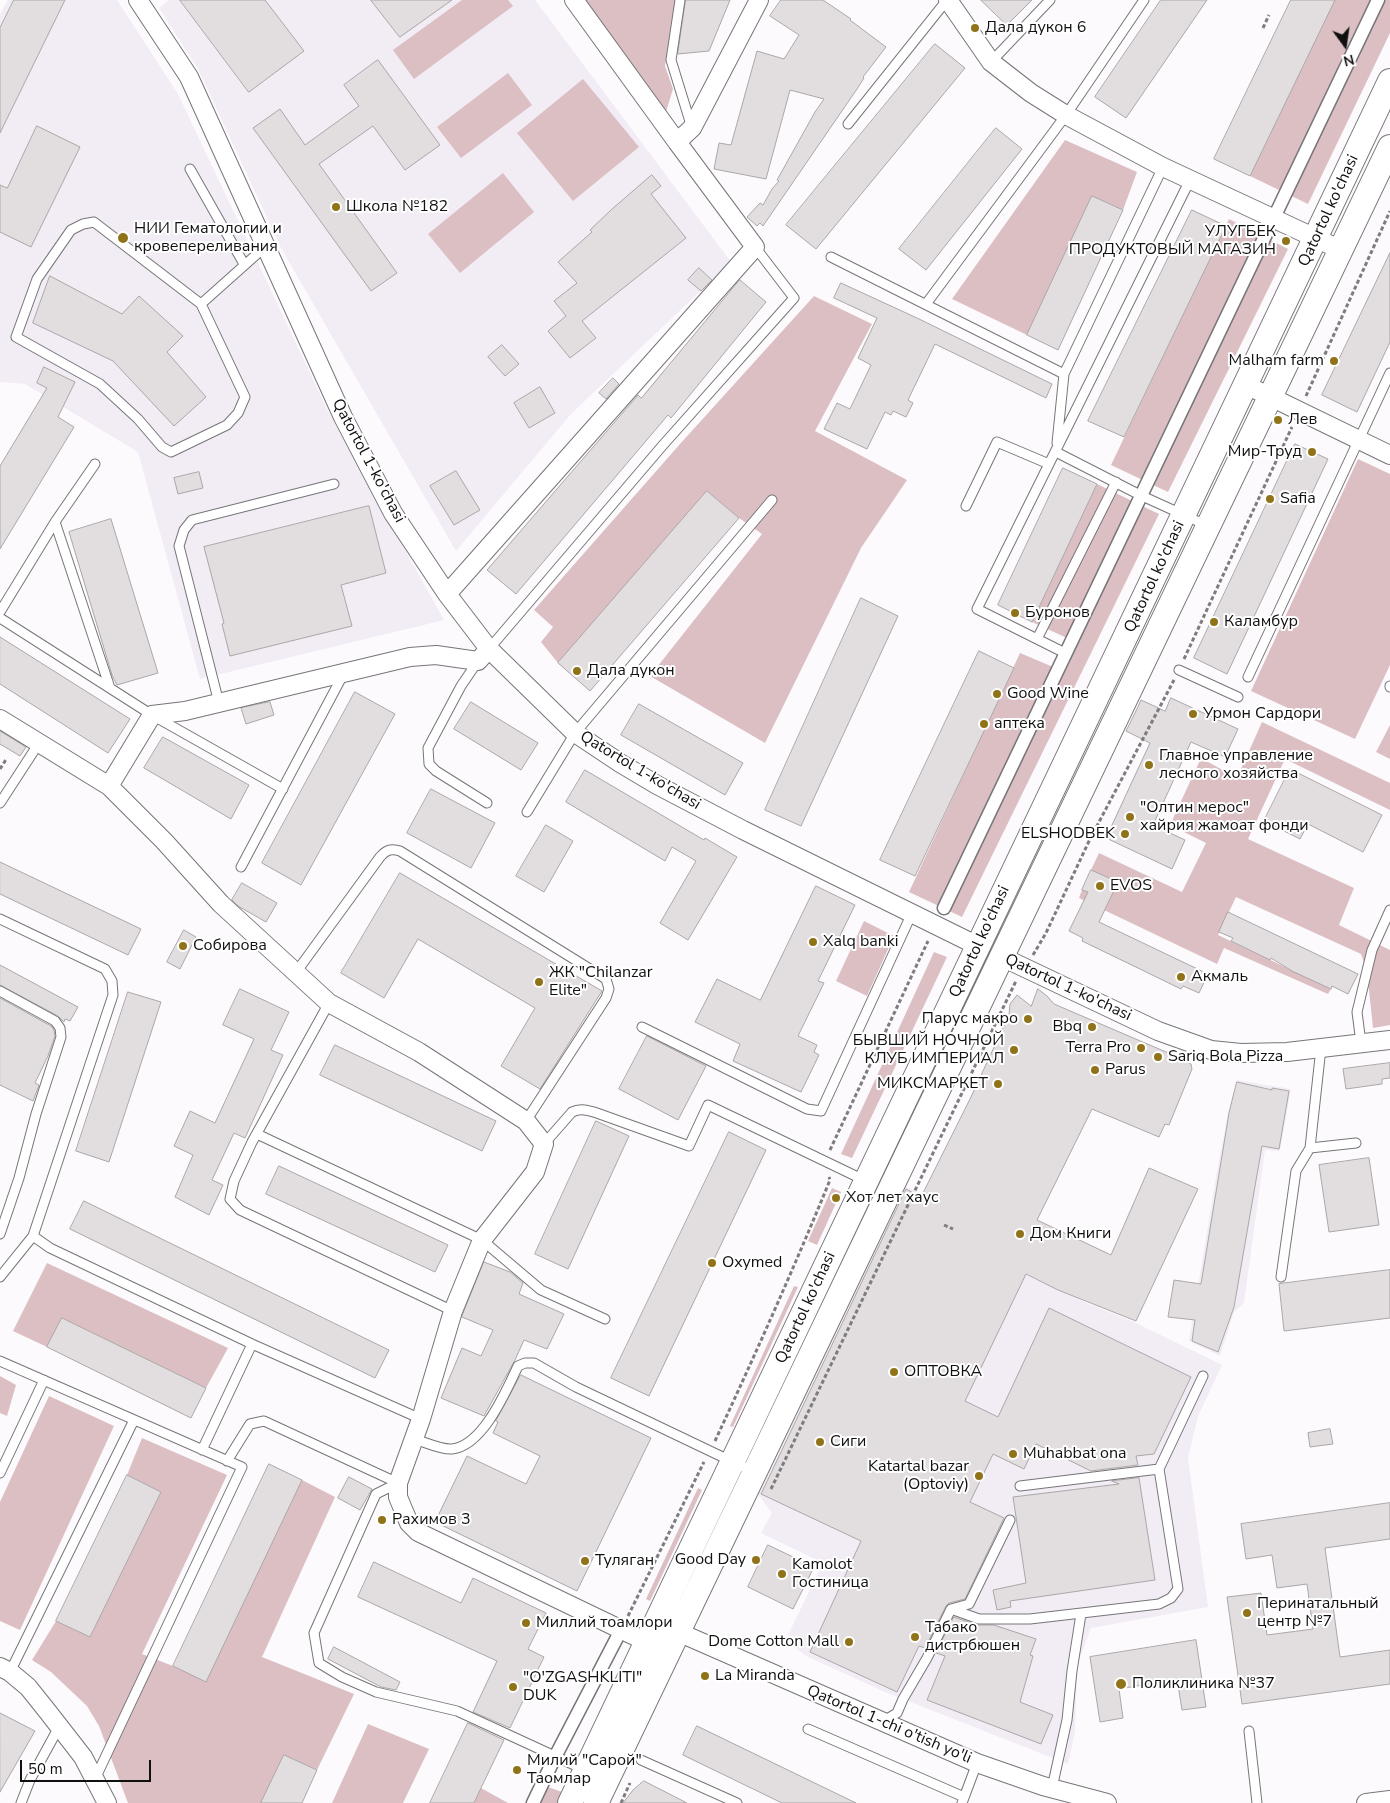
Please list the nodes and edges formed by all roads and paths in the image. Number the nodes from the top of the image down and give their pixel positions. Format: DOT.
graph roads {
  1 [pos="138,0"];
  2 [pos="574,0"];
  3 [pos="680,0"];
  4 [pos="759,0"];
  5 [pos="948,0"];
  6 [pos="1050,0"];
  7 [pos="1144,0"];
  8 [pos="1378,0"];
  9 [pos="1270,15"];
  10 [pos="1264,28"];
  11 [pos="991,62"];
  12 [pos="1390,81"];
  13 [pos="1066,115"];
  14 [pos="848,124"];
  15 [pos="692,128"];
  16 [pos="677,142"];
  17 [pos="1390,146"];
  18 [pos="1163,167"];
  19 [pos="190,169"];
  20 [pos="1190,180"];
  21 [pos="1390,211"];
  22 [pos="1274,218"];
  23 [pos="1316,239"];
  24 [pos="266,246"];
  25 [pos="755,247"];
  26 [pos="1341,250"];
  27 [pos="830,257"];
  28 [pos="244,264"];
  29 [pos="201,304"];
  30 [pos="926,304"];
  31 [pos="1390,373"];
  32 [pos="1064,374"];
  33 [pos="1246,385"];
  34 [pos="1270,397"];
  35 [pos="1299,411"];
  36 [pos="1359,440"];
  37 [pos="1056,452"];
  38 [pos="1390,456"];
  39 [pos="95,464"];
  40 [pos="1049,464"];
  41 [pos="1116,482"];
  42 [pos="334,484"];
  43 [pos="1140,495"];
  44 [pos="772,500"];
  45 [pos="966,506"];
  46 [pos="1184,515"];
  47 [pos="55,522"];
  48 [pos="1208,526"];
  49 [pos="447,594"];
  50 [pos="0,612"];
  51 [pos="0,618"];
  52 [pos="1037,640"];
  53 [pos="1065,653"];
  54 [pos="484,655"];
  55 [pos="1179,670"];
  56 [pos="344,673"];
  57 [pos="1248,677"];
  58 [pos="110,688"];
  59 [pos="1238,697"];
  60 [pos="219,703"];
  61 [pos="152,715"];
  62 [pos="0,719"];
  63 [pos="575,733"];
  64 [pos="39,742"];
  65 [pos="7,758"];
  66 [pos="0,769"];
  67 [pos="109,786"];
  68 [pos="283,790"];
  69 [pos="0,803"];
  70 [pos="487,803"];
  71 [pos="527,812"];
  72 [pos="241,866"];
  73 [pos="944,908"];
  74 [pos="1390,910"];
  75 [pos="912,913"];
  76 [pos="0,919"];
  77 [pos="936,925"];
  78 [pos="978,946"];
  79 [pos="1002,957"];
  80 [pos="1025,969"];
  81 [pos="297,972"];
  82 [pos="0,990"];
  83 [pos="330,1003"];
  84 [pos="642,1026"];
  85 [pos="1390,1040"];
  86 [pos="1361,1043"];
  87 [pos="1321,1048"];
  88 [pos="526,1121"];
  89 [pos="257,1134"];
  90 [pos="1356,1143"];
  91 [pos="544,1144"];
  92 [pos="1310,1148"];
  93 [pos="824,1161"];
  94 [pos="866,1181"];
  95 [pos="889,1192"];
  96 [pos="944,1225"];
  97 [pos="953,1229"];
  98 [pos="0,1234"];
  99 [pos="33,1236"];
  100 [pos="482,1240"];
  101 [pos="0,1277"];
  102 [pos="1281,1277"];
  103 [pos="454,1312"];
  104 [pos="605,1319"];
  105 [pos="252,1344"];
  106 [pos="0,1361"];
  107 [pos="1203,1376"];
  108 [pos="44,1380"];
  109 [pos="422,1419"];
  110 [pos="134,1420"];
  111 [pos="414,1439"];
  112 [pos="202,1450"];
  113 [pos="710,1451"];
  114 [pos="227,1461"];
  115 [pos="733,1462"];
  116 [pos="1160,1469"];
  117 [pos="755,1472"];
  118 [pos="0,1473"];
  119 [pos="398,1483"];
  120 [pos="1020,1486"];
  121 [pos="770,1492"];
  122 [pos="1010,1520"];
  123 [pos="951,1609"];
  124 [pos="1082,1614"];
  125 [pos="621,1630"];
  126 [pos="652,1632"];
  127 [pos="673,1642"];
  128 [pos="5,1669"];
  129 [pos="882,1722"];
  130 [pos="59,1727"];
  131 [pos="808,1729"];
  132 [pos="1249,1731"];
  133 [pos="555,1757"];
  134 [pos="641,1760"];
  135 [pos="977,1763"];
  136 [pos="586,1771"];
  137 [pos="95,1780"];
  138 [pos="1052,1788"];
  139 [pos="963,1800"];
  140 [pos="1390,1800"];
  141 [pos="1100,1802"];
  142 [pos="22,1803"];
  143 [pos="107,1803"];
  144 [pos="533,1803"];
  145 [pos="570,1803"];
  146 [pos="596,1803"];
  147 [pos="737,1803"];
  148 [pos="1258,1803"];
  149 [pos="1366,1803"];
  1 -- 24 [label="street, Qatortol 1-ko'chasi"];
  2 -- 16 [label="street"];
  3 -- 15 [label="lane"];
  4 -- 15 [label="street"];
  5 -- 11 [label="street"];
  5 -- 14 [label="lane"];
  6 -- 11 [label="lane"];
  7 -- 13 [label="lane"];
  8 -- 22 [label="street"];
  9 -- 10 [label="path"];
  11 -- 13 [label="street"];
  12 -- 23 [label="main road, Qatortol ko'chasi"];
  13 -- 18 [label="street"];
  13 -- 30 [label="lane"];
  15 -- 16 [label="street"];
  16 -- 25 [label="street"];
  17 -- 26 [label="main road, Qatortol ko'chasi"];
  18 -- 20 [label="street"];
  18 -- 32 [label="lane"];
  19 -- 28 [label="lane"];
  20 -- 22 [label="street"];
  20 -- 37 [label="lane"];
  21 -- 35 [label="path"];
  22 -- 23 [label="street"];
  22 -- 43 [label="street"];
  23 -- 26 [label="street"];
  23 -- 33 [label="main road, Qatortol ko'chasi"];
  24 -- 28 [label="lane"];
  24 -- 49 [label="street, Qatortol 1-ko'chasi"];
  25 -- 49 [label="street"];
  25 -- 54 [label="lane"];
  26 -- 34 [label="main road, Qatortol ko'chasi"];
  27 -- 30 [label="lane"];
  28 -- 29 [label="lane"];
  29 -- 29 [label="lane"];
  30 -- 32 [label="lane"];
  31 -- 36 [label="lane"];
  32 -- 37 [label="lane"];
  33 -- 34 [label="street"];
  33 -- 46 [label="main road, Qatortol ko'chasi"];
  34 -- 35 [label="street"];
  34 -- 48 [label="main road, Qatortol ko'chasi"];
  35 -- 36 [label="street"];
  35 -- 55 [label="path"];
  36 -- 38 [label="street"];
  36 -- 57 [label="lane"];
  37 -- 40 [label="lane"];
  37 -- 41 [label="lane"];
  39 -- 47 [label="lane"];
  40 -- 45 [label="lane"];
  40 -- 52 [label="lane"];
  41 -- 43 [label="lane"];
  41 -- 52 [label="lane"];
  42 -- 60 [label="lane"];
  43 -- 46 [label="lane"];
  43 -- 53 [label="street"];
  44 -- 63 [label="lane"];
  46 -- 48 [label="lane"];
  46 -- 78 [label="main road, Qatortol ko'chasi"];
  47 -- 50 [label="lane"];
  47 -- 58 [label="lane"];
  48 -- 79 [label="main road, Qatortol ko'chasi"];
  49 -- 54 [label="street, Qatortol 1-ko'chasi"];
  51 -- 58 [label="lane"];
  52 -- 53 [label="lane"];
  53 -- 73 [label="street"];
  54 -- 56 [label="street"];
  54 -- 63 [label="street, Qatortol 1-ko'chasi"];
  54 -- 70 [label="lane"];
  55 -- 59 [label="lane"];
  55 -- 80 [label="path"];
  56 -- 60 [label="street"];
  56 -- 68 [label="lane"];
  58 -- 61 [label="lane"];
  60 -- 61 [label="street"];
  61 -- 67 [label="street"];
  61 -- 68 [label="lane"];
  62 -- 64 [label="street"];
  63 -- 71 [label="lane"];
  63 -- 75 [label="street, Qatortol 1-ko'chasi"];
  64 -- 67 [label="street"];
  64 -- 69 [label="lane"];
  65 -- 66 [label="path"];
  67 -- 81 [label="street"];
  68 -- 72 [label="lane"];
  74 -- 86 [label="lane"];
  75 -- 77 [label="street, Qatortol 1-ko'chasi"];
  75 -- 84 [label="lane"];
  76 -- 99 [label="lane"];
  77 -- 78 [label="street, Qatortol 1-ko'chasi"];
  77 -- 93 [label="path"];
  78 -- 79 [label="main road, Qatortol 1-ko'chasi"];
  78 -- 94 [label="main road, Qatortol ko'chasi"];
  79 -- 80 [label="street, Qatortol 1-ko'chasi"];
  79 -- 95 [label="main road, Qatortol ko'chasi"];
  80 -- 87 [label="street, Qatortol 1-ko'chasi"];
  80 -- 121 [label="path"];
  81 -- 83 [label="street"];
  81 -- 88 [label="lane"];
  82 -- 98 [label="lane"];
  83 -- 88 [label="street"];
  83 -- 89 [label="lane"];
  85 -- 86 [label="street, Qatortol 1-ko'chasi"];
  86 -- 87 [label="street, Qatortol 1-ko'chasi"];
  87 -- 92 [label="lane"];
  88 -- 91 [label="street"];
  89 -- 100 [label="lane"];
  89 -- 103 [label="lane"];
  90 -- 92 [label="lane"];
  91 -- 93 [label="lane"];
  91 -- 100 [label="street"];
  92 -- 102 [label="lane"];
  93 -- 94 [label="lane"];
  93 -- 113 [label="path"];
  94 -- 95 [label="main road"];
  94 -- 115 [label="main road, Qatortol ko'chasi"];
  95 -- 117 [label="main road, Qatortol ko'chasi"];
  96 -- 97 [label="path"];
  99 -- 101 [label="lane"];
  99 -- 105 [label="lane"];
  100 -- 103 [label="street"];
  100 -- 104 [label="lane"];
  103 -- 109 [label="street"];
  105 -- 109 [label="lane"];
  105 -- 112 [label="lane"];
  106 -- 108 [label="lane"];
  107 -- 116 [label="lane"];
  108 -- 110 [label="lane"];
  108 -- 118 [label="lane"];
  109 -- 111 [label="street"];
  110 -- 112 [label="lane"];
  110 -- 128 [label="lane"];
  111 -- 113 [label="lane"];
  111 -- 119 [label="street"];
  112 -- 114 [label="lane"];
  113 -- 115 [label="lane"];
  113 -- 125 [label="path"];
  114 -- 119 [label="lane"];
  114 -- 137 [label="lane"];
  115 -- 117 [label="lane"];
  115 -- 126 [label="main road, Qatortol ko'chasi"];
  116 -- 120 [label="lane"];
  116 -- 124 [label="lane"];
  117 -- 127 [label="main road, Qatortol ko'chasi"];
  119 -- 125 [label="street"];
  119 -- 133 [label="lane"];
  122 -- 123 [label="lane"];
  123 -- 124 [label="lane"];
  123 -- 129 [label="lane"];
  124 -- 138 [label="lane"];
  125 -- 126 [label="street"];
  125 -- 133 [label="street"];
  126 -- 127 [label="main road"];
  126 -- 136 [label="main road, Qatortol ko'chasi"];
  127 -- 129 [label="street, Qatortol 1-chi o'tish yo'li"];
  127 -- 146 [label="main road, Qatortol ko'chasi"];
  128 -- 130 [label="street"];
  129 -- 135 [label="street, Qatortol 1-chi o'tish yo'li"];
  130 -- 137 [label="street"];
  130 -- 142 [label="lane"];
  131 -- 139 [label="lane"];
  132 -- 148 [label="lane"];
  133 -- 136 [label="lane"];
  133 -- 144 [label="street"];
  134 -- 147 [label="lane"];
  135 -- 138 [label="street, Qatortol 1-chi o'tish yo'li"];
  135 -- 139 [label="lane"];
  136 -- 145 [label="main road, Qatortol ko'chasi"];
  137 -- 143 [label="street"];
  138 -- 141 [label="street, Qatortol 1-chi o'tish yo'li"];
  140 -- 149 [label="street"];
}
